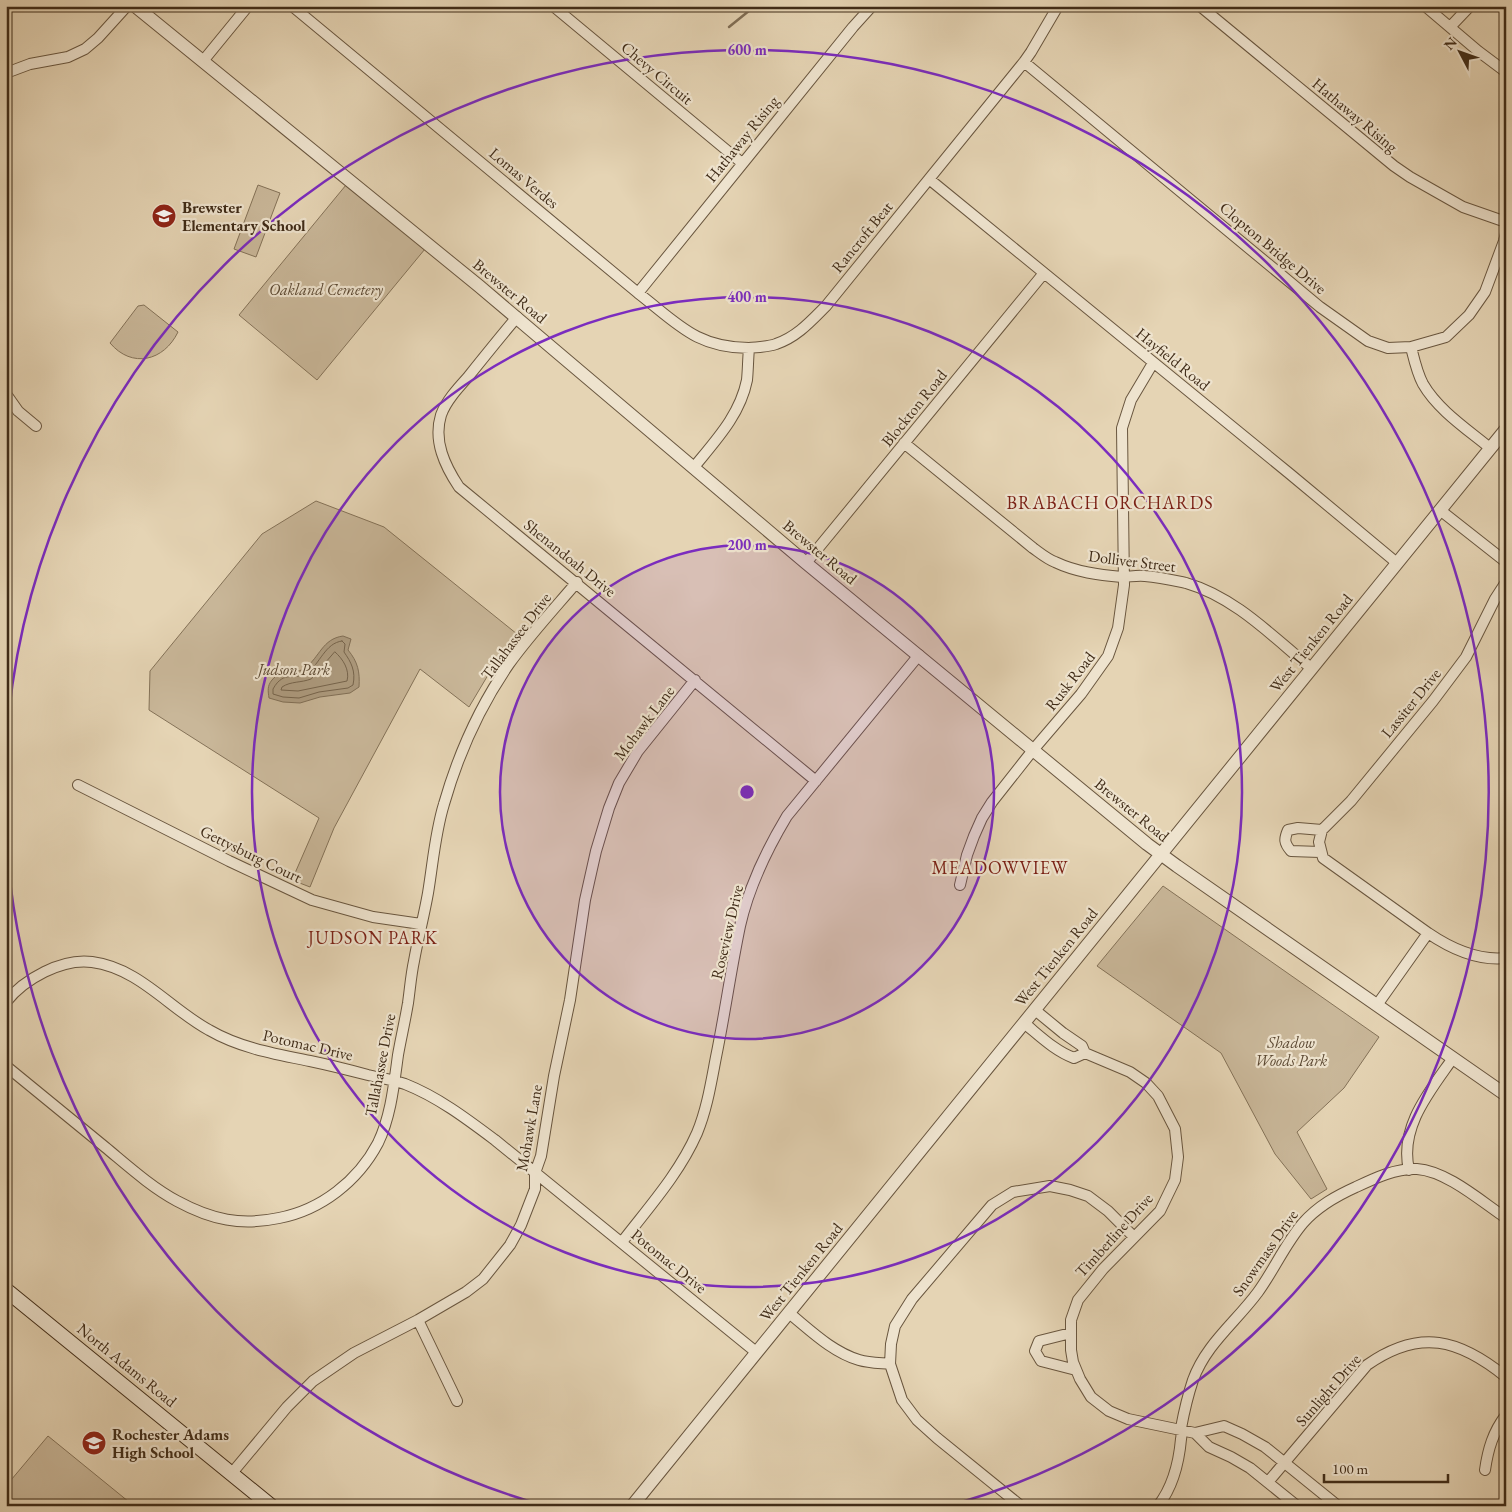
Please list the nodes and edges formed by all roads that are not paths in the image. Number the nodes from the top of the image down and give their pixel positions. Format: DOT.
graph roads {
  1 [pos="127,6"];
  2 [pos="135,6"];
  3 [pos="248,6"];
  4 [pos="292,6"];
  5 [pos="553,6"];
  6 [pos="872,6"];
  7 [pos="1058,6"];
  8 [pos="1200,6"];
  9 [pos="1425,6"];
  10 [pos="1470,6"];
  11 [pos="1450,26"];
  12 [pos="202,61"];
  13 [pos="1024,62"];
  14 [pos="1506,72"];
  15 [pos="6,73"];
  16 [pos="742,163"];
  17 [pos="929,179"];
  18 [pos="1506,222"];
  19 [pos="1506,232"];
  20 [pos="1044,273"];
  21 [pos="638,293"];
  22 [pos="517,318"];
  23 [pos="1411,347"];
  24 [pos="749,348"];
  25 [pos="1153,363"];
  26 [pos="6,394"];
  27 [pos="36,426"];
  28 [pos="1506,430"];
  29 [pos="904,443"];
  30 [pos="1490,448"];
  31 [pos="694,467"];
  32 [pos="1440,510"];
  33 [pos="806,562"];
  34 [pos="1506,562"];
  35 [pos="1396,564"];
  36 [pos="1124,577"];
  37 [pos="577,582"];
  38 [pos="1506,582"];
  39 [pos="919,656"];
  40 [pos="1312,668"];
  41 [pos="695,680"];
  42 [pos="1033,750"];
  43 [pos="816,781"];
  44 [pos="78,785"];
  45 [pos="1322,830"];
  46 [pos="1320,852"];
  47 [pos="1162,854"];
  48 [pos="960,885"];
  49 [pos="421,924"];
  50 [pos="1428,933"];
  51 [pos="1506,958"];
  52 [pos="6,1002"];
  53 [pos="1377,1005"];
  54 [pos="1035,1010"];
  55 [pos="1024,1023"];
  56 [pos="1085,1053"];
  57 [pos="1453,1058"];
  58 [pos="6,1066"];
  59 [pos="395,1082"];
  60 [pos="1506,1095"];
  61 [pos="1409,1170"];
  62 [pos="535,1173"];
  63 [pos="1506,1218"];
  64 [pos="1134,1237"];
  65 [pos="622,1242"];
  66 [pos="6,1290"];
  67 [pos="789,1313"];
  68 [pos="418,1320"];
  69 [pos="1071,1333"];
  70 [pos="756,1352"];
  71 [pos="890,1364"];
  72 [pos="1076,1370"];
  73 [pos="1506,1377"];
  74 [pos="457,1401"];
  75 [pos="1506,1415"];
  76 [pos="1181,1430"];
  77 [pos="1195,1433"];
  78 [pos="1284,1462"];
  79 [pos="1485,1470"];
  80 [pos="232,1473"];
  81 [pos="1268,1482"];
  82 [pos="271,1506"];
  83 [pos="632,1506"];
  84 [pos="1021,1506"];
  85 [pos="1158,1506"];
  86 [pos="1297,1506"];
  87 [pos="1338,1506"];
  1 -- 15 [label="street"];
  2 -- 12 [label="street, Brewster Road"];
  3 -- 12 [label="street"];
  4 -- 21 [label="street, Lomas Verdes"];
  5 -- 16 [label="street, Chevy Circuit"];
  6 -- 16 [label="street, Hathaway Rising"];
  7 -- 13 [label="street, Rancroft Beat"];
  8 -- 18 [label="street, Hathaway Rising"];
  9 -- 11 [label="street"];
  10 -- 11 [label="street"];
  11 -- 14 [label="street"];
  12 -- 22 [label="street, Brewster Road"];
  13 -- 17 [label="street, Rancroft Beat"];
  13 -- 23 [label="street, Clopton Bridge Drive"];
  16 -- 21 [label="street, Hathaway Rising"];
  17 -- 20 [label="street, Hayfield Road"];
  17 -- 24 [label="street, Rancroft Beat"];
  19 -- 23 [label="street, Clopton Bridge Drive"];
  20 -- 25 [label="street, Hayfield Road"];
  20 -- 29 [label="street, Blockton Road"];
  21 -- 24 [label="street, Lomas Verdes"];
  22 -- 31 [label="street, Brewster Road"];
  22 -- 37 [label="street, Shenandoah Drive"];
  23 -- 30 [label="street"];
  24 -- 31 [label="street"];
  25 -- 35 [label="street, Hayfield Road"];
  25 -- 36 [label="street, Rusk Road"];
  26 -- 27 [label="street"];
  28 -- 30 [label="street, West Tienken Road"];
  29 -- 33 [label="street, Blockton Road"];
  29 -- 36 [label="street, Dolliver Street"];
  30 -- 32 [label="street, West Tienken Road"];
  31 -- 33 [label="street, Brewster Road"];
  32 -- 34 [label="street"];
  32 -- 35 [label="street, West Tienken Road"];
  33 -- 39 [label="street, Brewster Road"];
  35 -- 40 [label="street, West Tienken Road"];
  36 -- 40 [label="street, Dolliver Street"];
  36 -- 42 [label="street, Rusk Road"];
  37 -- 41 [label="street, Shenandoah Drive"];
  37 -- 49 [label="street, Tallahassee Drive"];
  38 -- 45 [label="street, Lassiter Drive"];
  39 -- 42 [label="street, Brewster Road"];
  39 -- 43 [label="street, Roseview Drive"];
  40 -- 47 [label="street, West Tienken Road"];
  41 -- 43 [label="street, Shenandoah Drive"];
  41 -- 62 [label="street, Mohawk Lane"];
  42 -- 47 [label="street, Brewster Road"];
  42 -- 48 [label="street, Rusk Road"];
  43 -- 65 [label="street, Roseview Drive"];
  44 -- 49 [label="street, Gettysburg Court"];
  45 -- 46 [label="street"];
  45 -- 46 [label="street"];
  46 -- 50 [label="street"];
  47 -- 53 [label="street, Brewster Road"];
  47 -- 54 [label="street, West Tienken Road"];
  49 -- 59 [label="street, Tallahassee Drive"];
  50 -- 51 [label="street"];
  50 -- 53 [label="street"];
  52 -- 59 [label="street, Potomac Drive"];
  53 -- 57 [label="street, Brewster Road"];
  54 -- 55 [label="street, West Tienken Road"];
  54 -- 56 [label="street, Timberline Drive"];
  55 -- 56 [label="street, Timberline Drive"];
  55 -- 67 [label="street, West Tienken Road"];
  56 -- 64 [label="street, Timberline Drive"];
  57 -- 60 [label="street, Brewster Road"];
  57 -- 61 [label="street"];
  58 -- 59 [label="street, Tallahassee Drive"];
  59 -- 62 [label="street, Potomac Drive"];
  61 -- 63 [label="street, Snowmass Drive"];
  61 -- 76 [label="street, Snowmass Drive"];
  62 -- 65 [label="street, Potomac Drive"];
  62 -- 68 [label="street, Mohawk Lane"];
  64 -- 69 [label="street, Timberline Drive"];
  64 -- 71 [label="street"];
  65 -- 70 [label="street, Potomac Drive"];
  66 -- 80 [label="main road, North Adams Road"];
  67 -- 70 [label="street, West Tienken Road"];
  67 -- 71 [label="street"];
  68 -- 74 [label="street"];
  68 -- 80 [label="street, Mohawk Lane"];
  69 -- 72 [label="street, Timberline Drive"];
  69 -- 72 [label="street"];
  70 -- 83 [label="street, West Tienken Road"];
  71 -- 84 [label="street"];
  72 -- 76 [label="street, Timberline Drive"];
  73 -- 78 [label="street, Sunlight Drive"];
  75 -- 79 [label="street"];
  76 -- 77 [label="street, Timberline Drive"];
  76 -- 85 [label="street, Snowmass Drive"];
  77 -- 78 [label="street, Timberline Drive"];
  77 -- 81 [label="street, Timberline Drive"];
  78 -- 81 [label="street, Sunlight Drive"];
  78 -- 87 [label="street, Timberline Drive"];
  80 -- 82 [label="main road, North Adams Road"];
  81 -- 86 [label="street, Timberline Drive"];
}
